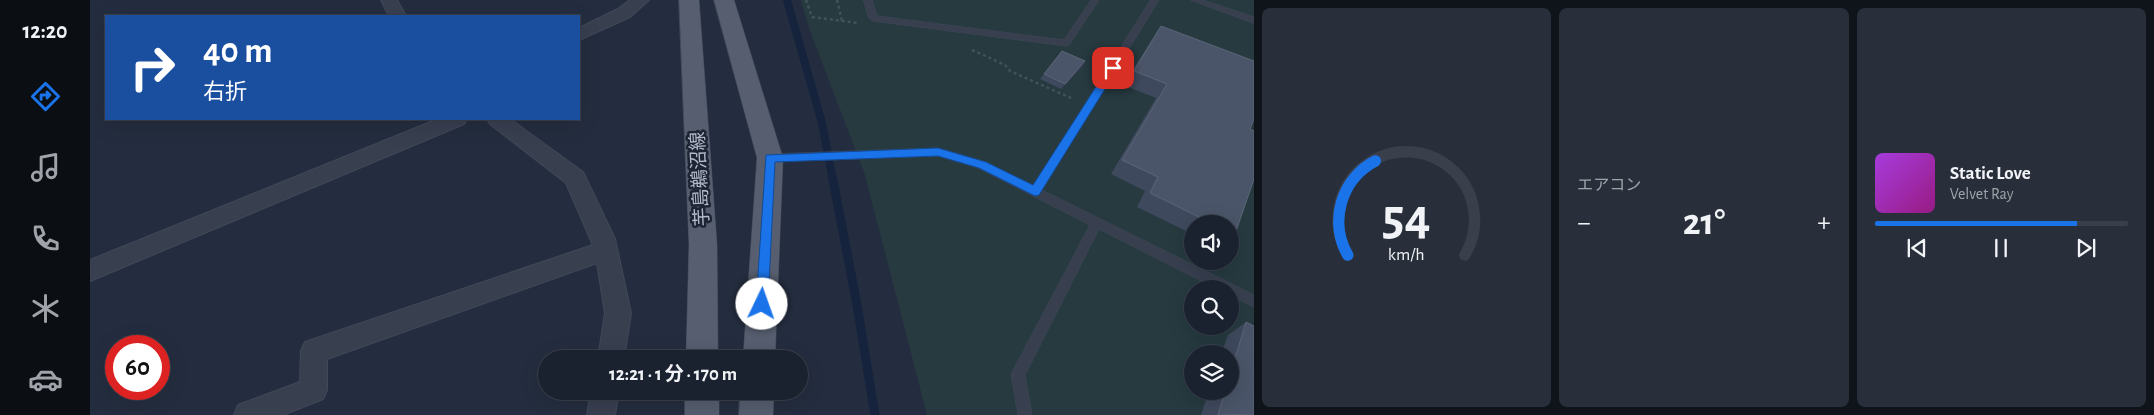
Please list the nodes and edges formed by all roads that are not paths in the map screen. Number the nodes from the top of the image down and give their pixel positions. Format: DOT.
graph roads {
  1 [pos="389,0"];
  2 [pos="641,0"];
  3 [pos="690,0"];
  4 [pos="724,0"];
  5 [pos="868,0"];
  6 [pos="1095,0"];
  7 [pos="1155,0"];
  8 [pos="1195,0"];
  9 [pos="396,15"];
  10 [pos="1254,20"];
  11 [pos="580,35"];
  12 [pos="455,120"];
  13 [pos="498,120"];
  14 [pos="770,158"];
  15 [pos="1035,192"];
  16 [pos="1097,223"];
  17 [pos="606,250"];
  18 [pos="90,271"];
  19 [pos="1211,280"];
  20 [pos="1239,294"];
  21 [pos="1254,301"];
  22 [pos="612,350"];
  23 [pos="702,350"];
  24 [pos="759,350"];
  25 [pos="604,400"];
  26 [pos="702,400"];
  27 [pos="757,400"];
  28 [pos="248,415"];
  29 [pos="602,415"];
  30 [pos="702,415"];
  31 [pos="756,415"];
  32 [pos="1025,415"];
  1 -- 9 [label="street"];
  2 -- 11 [label="street"];
  3 -- 23 [label="main road, 芋島鵜沼線"];
  4 -- 14 [label="main road"];
  5 -- 6 [label="lane"];
  7 -- 15 [label="lane"];
  8 -- 10 [label="lane"];
  12 -- 18 [label="street"];
  13 -- 17 [label="street"];
  14 -- 15 [label="lane"];
  14 -- 24 [label="main road"];
  15 -- 16 [label="lane"];
  16 -- 19 [label="lane"];
  16 -- 32 [label="lane"];
  17 -- 22 [label="street"];
  17 -- 28 [label="street"];
  20 -- 21 [label="lane"];
  25 -- 29 [label="street"];
  26 -- 30 [label="main road"];
  27 -- 31 [label="main road"];
}
